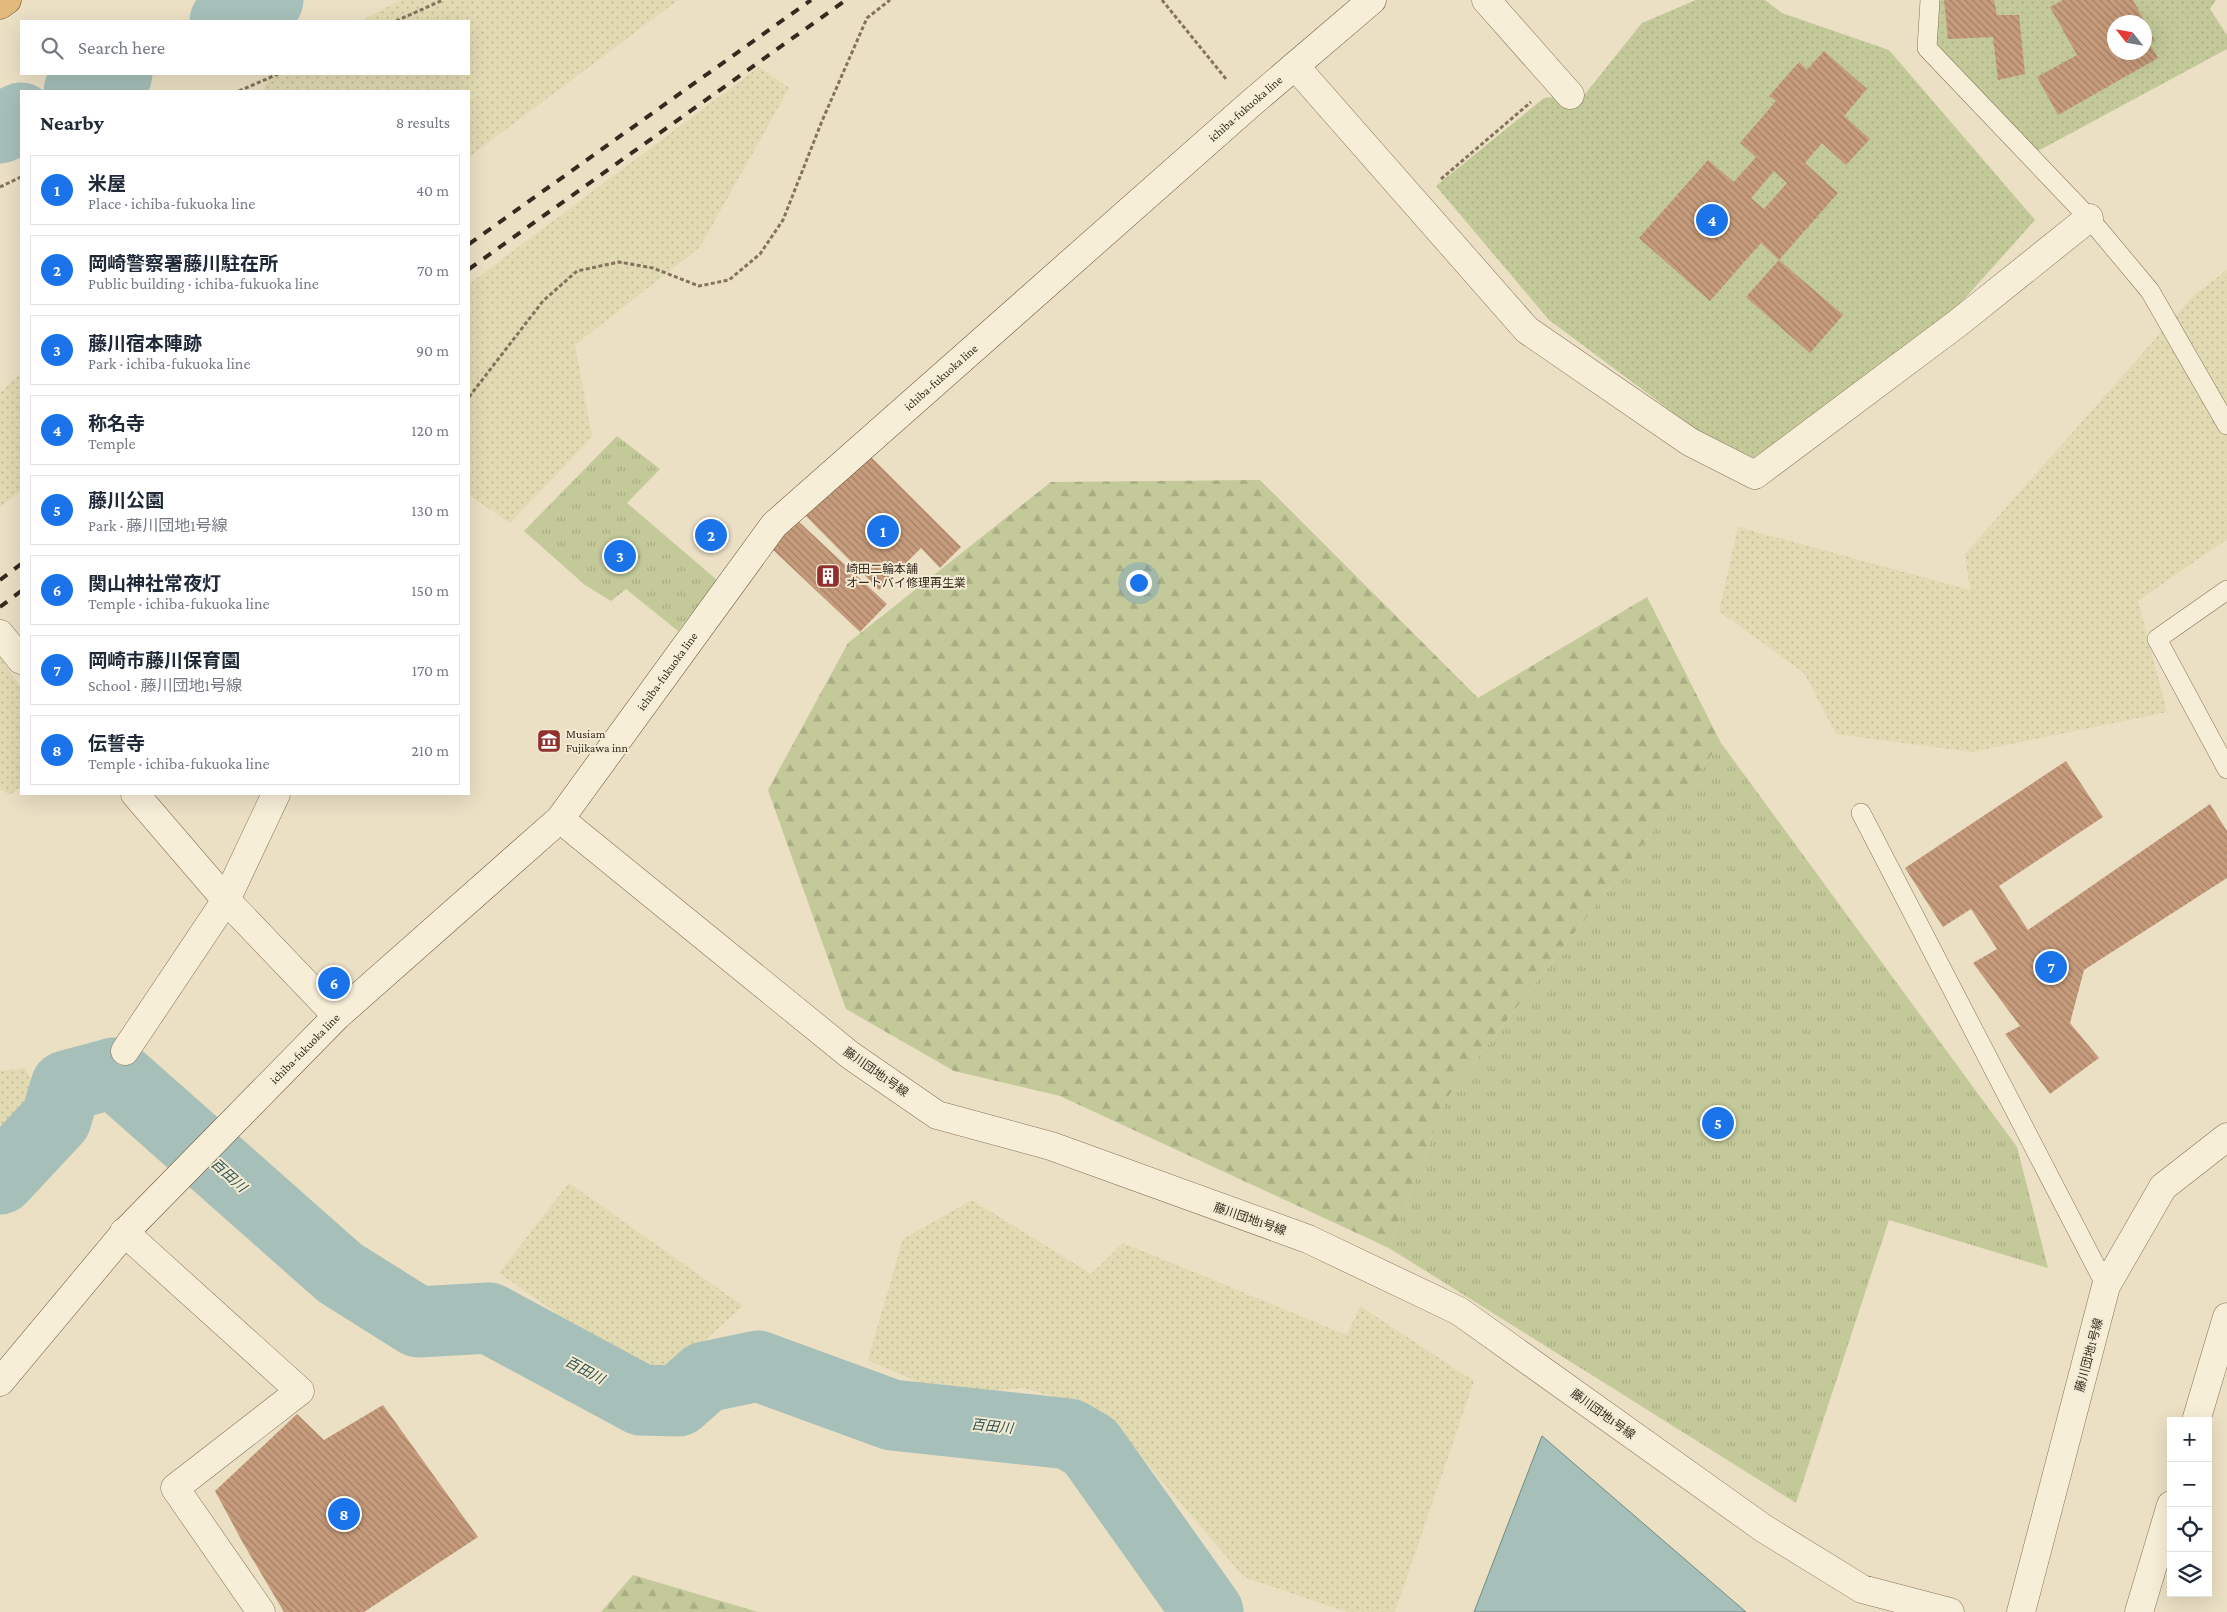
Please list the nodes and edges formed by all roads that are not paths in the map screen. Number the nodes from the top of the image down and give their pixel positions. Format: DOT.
graph roads {
  1 [pos="7,0"];
  2 [pos="1372,0"];
  3 [pos="1486,0"];
  4 [pos="1930,0"];
  5 [pos="0,5"];
  6 [pos="1295,66"];
  7 [pos="1563,88"];
  8 [pos="2089,218"];
  9 [pos="2227,425"];
  10 [pos="2227,590"];
  11 [pos="0,634"];
  12 [pos="20,659"];
  13 [pos="2227,769"];
  14 [pos="136,795"];
  15 [pos="276,795"];
  16 [pos="1861,814"];
  17 [pos="560,819"];
  18 [pos="226,900"];
  19 [pos="337,1016"];
  20 [pos="125,1051"];
  21 [pos="2227,1137"];
  22 [pos="125,1231"];
  23 [pos="2106,1286"];
  24 [pos="2227,1317"];
  25 [pos="0,1382"];
  26 [pos="2197,1417"];
  27 [pos="2170,1507"];
  28 [pos="261,1612"];
  29 [pos="1950,1612"];
  30 [pos="2021,1612"];
  31 [pos="2139,1612"];
  1 -- 5 [label="highway"];
  2 -- 6 [label="street, ichiba-fukuoka line"];
  3 -- 7 [label="street"];
  4 -- 8 [label="lane"];
  6 -- 8 [label="street"];
  6 -- 17 [label="street, ichiba-fukuoka line"];
  8 -- 9 [label="lane"];
  10 -- 13 [label="lane"];
  11 -- 12 [label="street"];
  14 -- 18 [label="street"];
  15 -- 18 [label="street"];
  16 -- 23 [label="lane"];
  17 -- 19 [label="street, ichiba-fukuoka line"];
  17 -- 29 [label="street, 藤川団地1号線"];
  18 -- 19 [label="street"];
  18 -- 20 [label="street"];
  19 -- 22 [label="street, ichiba-fukuoka line"];
  21 -- 23 [label="street, 藤川団地1号線"];
  22 -- 25 [label="street, ichiba-fukuoka line"];
  22 -- 28 [label="street"];
  23 -- 30 [label="street, 藤川団地1号線"];
  24 -- 26 [label="street"];
  27 -- 31 [label="street"];
}
